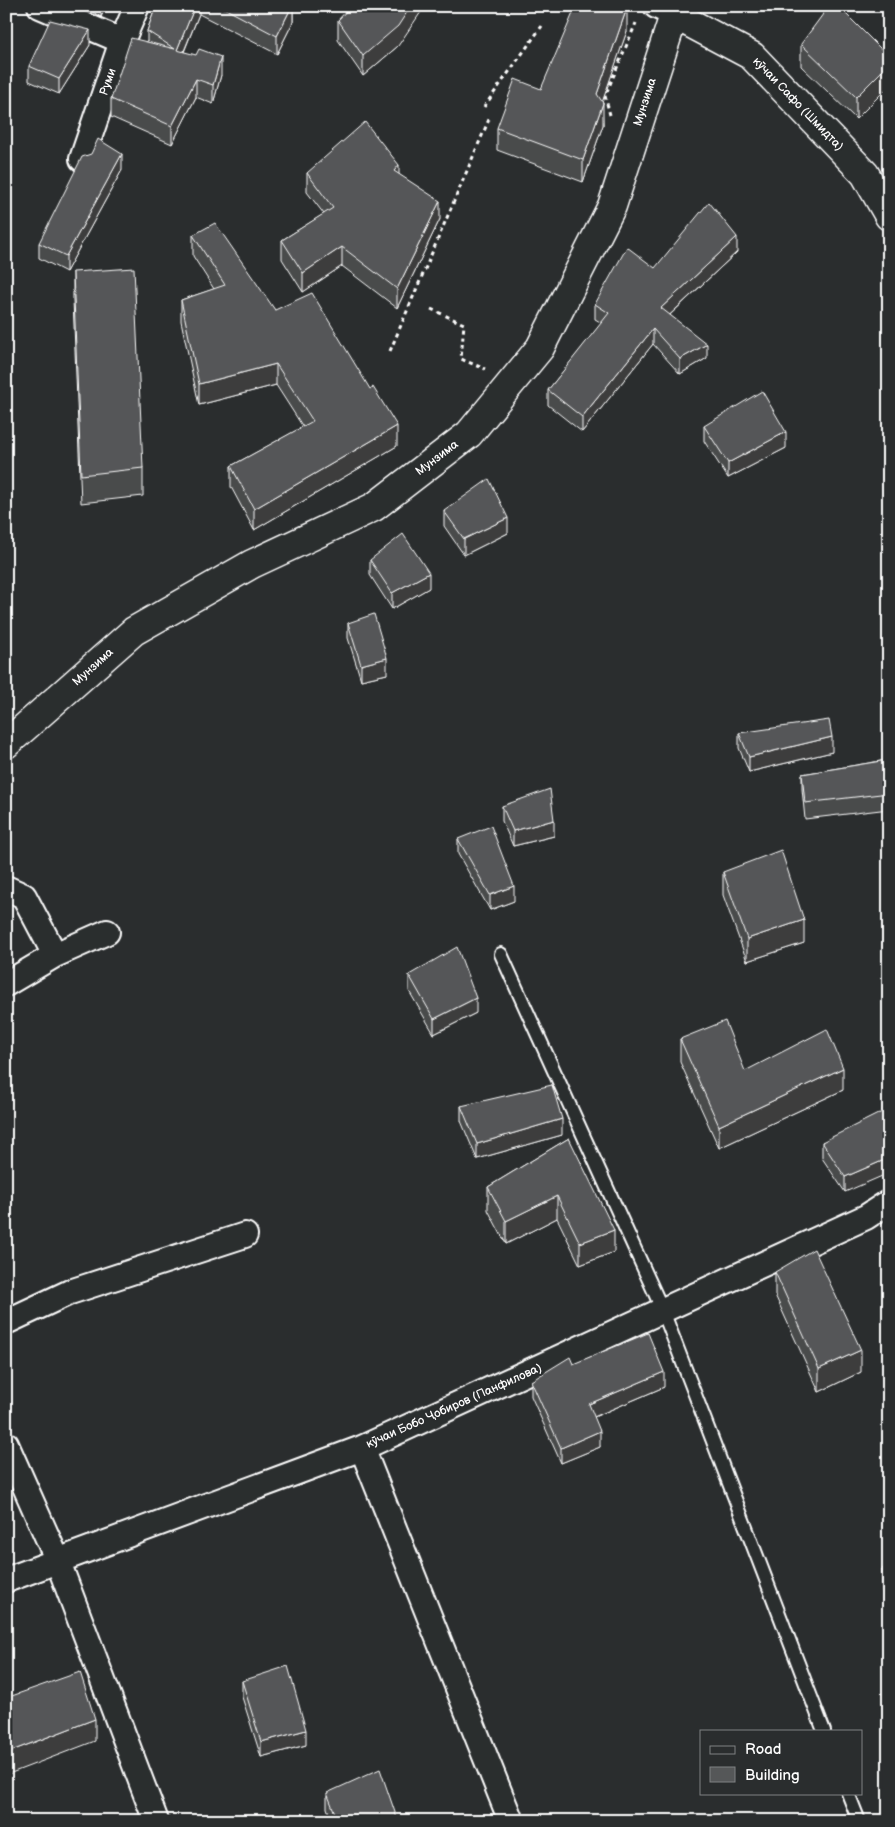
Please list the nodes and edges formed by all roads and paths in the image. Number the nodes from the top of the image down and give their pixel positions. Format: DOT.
graph roads {
  1 [pos="40,6"];
  2 [pos="137,6"];
  3 [pos="669,9"];
  4 [pos="637,21"];
  5 [pos="542,26"];
  6 [pos="122,42"];
  7 [pos="484,107"];
  8 [pos="490,117"];
  9 [pos="611,122"];
  10 [pos="82,159"];
  11 [pos="889,216"];
  12 [pos="431,309"];
  13 [pos="390,352"];
  14 [pos="490,371"];
  15 [pos="6,744"];
  16 [pos="6,888"];
  17 [pos="107,932"];
  18 [pos="502,954"];
  19 [pos="55,955"];
  20 [pos="6,984"];
  21 [pos="889,1202"];
  22 [pos="245,1235"];
  23 [pos="663,1311"];
  24 [pos="6,1322"];
  25 [pos="6,1444"];
  26 [pos="362,1448"];
  27 [pos="57,1560"];
  28 [pos="6,1580"];
  29 [pos="824,1730"];
  30 [pos="848,1794"];
  31 [pos="156,1821"];
  32 [pos="511,1821"];
  33 [pos="859,1821"];
  1 -- 6 [label="street"];
  2 -- 6 [label="street, Руми"];
  3 -- 11 [label="street, кӯчаи Сафо (Шмидта)"];
  3 -- 15 [label="street, Мунзима"];
  4 -- 9 [label="path"];
  5 -- 7 [label="path"];
  6 -- 10 [label="street, Руми"];
  8 -- 13 [label="path"];
  12 -- 14 [label="path"];
  16 -- 19 [label="street"];
  17 -- 19 [label="street"];
  18 -- 23 [label="lane"];
  19 -- 20 [label="street"];
  21 -- 23 [label="street, кӯчаи Бобо Ҷобиров (Панфилова)"];
  22 -- 24 [label="street"];
  23 -- 26 [label="street, кӯчаи Бобо Ҷобиров (Панфилова)"];
  23 -- 29 [label="lane"];
  25 -- 27 [label="street"];
  26 -- 27 [label="street, кӯчаи Бобо Ҷобиров (Панфилова)"];
  26 -- 32 [label="street"];
  27 -- 28 [label="street, кӯчаи Бобо Ҷобиров (Панфилова)"];
  27 -- 31 [label="street"];
  30 -- 33 [label="lane"];
}
